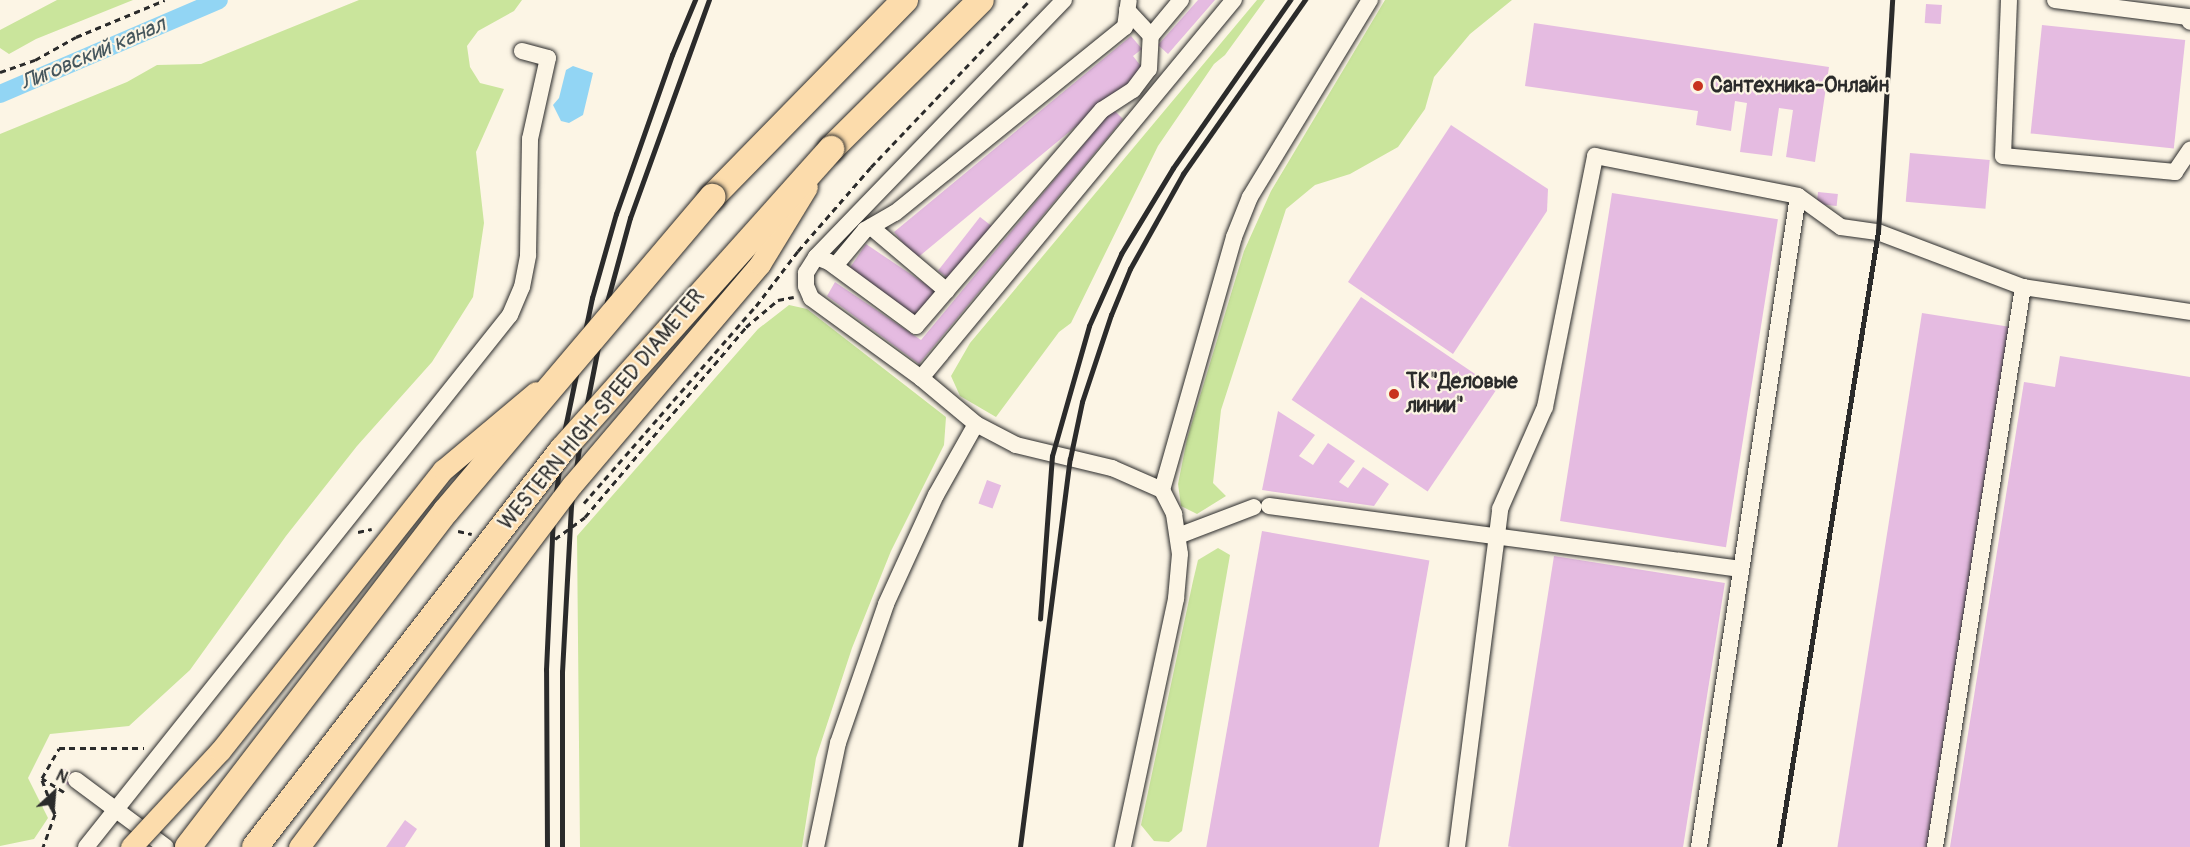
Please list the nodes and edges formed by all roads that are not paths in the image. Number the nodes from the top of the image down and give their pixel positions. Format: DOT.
graph roads {
  1 [pos="905,0"];
  2 [pos="981,0"];
  3 [pos="1064,0"];
  4 [pos="1181,0"];
  5 [pos="1234,0"];
  6 [pos="1370,0"];
  7 [pos="2009,0"];
  8 [pos="2055,0"];
  9 [pos="1128,5"];
  10 [pos="2160,7"];
  11 [pos="2190,22"];
  12 [pos="1151,36"];
  13 [pos="522,51"];
  14 [pos="831,149"];
  15 [pos="2190,150"];
  16 [pos="1798,196"];
  17 [pos="871,226"];
  18 [pos="816,257"];
  19 [pos="835,266"];
  20 [pos="2023,287"];
  21 [pos="946,291"];
  22 [pos="2190,312"];
  23 [pos="569,365"];
  24 [pos="921,378"];
  25 [pos="976,424"];
  26 [pos="1162,490"];
  27 [pos="1496,535"];
  28 [pos="1178,536"];
  29 [pos="1741,569"];
  30 [pos="76,780"];
  31 [pos="119,810"];
  32 [pos="86,847"];
  33 [pos="131,847"];
  34 [pos="166,847"];
  35 [pos="188,847"];
  36 [pos="255,847"];
  37 [pos="299,847"];
  38 [pos="816,847"];
  39 [pos="1123,847"];
  40 [pos="1457,847"];
  41 [pos="1699,847"];
  42 [pos="1935,847"];
  1 -- 23 [label="highway, bridge"];
  2 -- 14 [label="highway, WESTERN HIGH-SPEED DIAMETER"];
  3 -- 18 [label="street"];
  4 -- 12 [label="street"];
  5 -- 24 [label="street"];
  6 -- 26 [label="street"];
  7 -- 15 [label="street"];
  8 -- 10 [label="street"];
  9 -- 12 [label="street"];
  9 -- 17 [label="street"];
  10 -- 11 [label="street"];
  12 -- 21 [label="street"];
  13 -- 31 [label="street"];
  14 -- 36 [label="highway, WESTERN HIGH-SPEED DIAMETER, bridge"];
  14 -- 37 [label="main road, bridge"];
  16 -- 20 [label="street"];
  16 -- 27 [label="street"];
  16 -- 29 [label="street"];
  17 -- 19 [label="street"];
  17 -- 21 [label="street"];
  18 -- 19 [label="street"];
  18 -- 24 [label="street"];
  19 -- 21 [label="street"];
  20 -- 22 [label="street"];
  20 -- 42 [label="street"];
  23 -- 33 [label="main road, bridge"];
  23 -- 35 [label="highway, bridge"];
  24 -- 25 [label="street"];
  25 -- 26 [label="street"];
  25 -- 38 [label="street"];
  26 -- 28 [label="street"];
  27 -- 28 [label="street"];
  27 -- 29 [label="street"];
  27 -- 40 [label="street"];
  28 -- 39 [label="street"];
  29 -- 41 [label="street"];
  30 -- 31 [label="street"];
  31 -- 32 [label="street"];
  31 -- 34 [label="street"];
}
